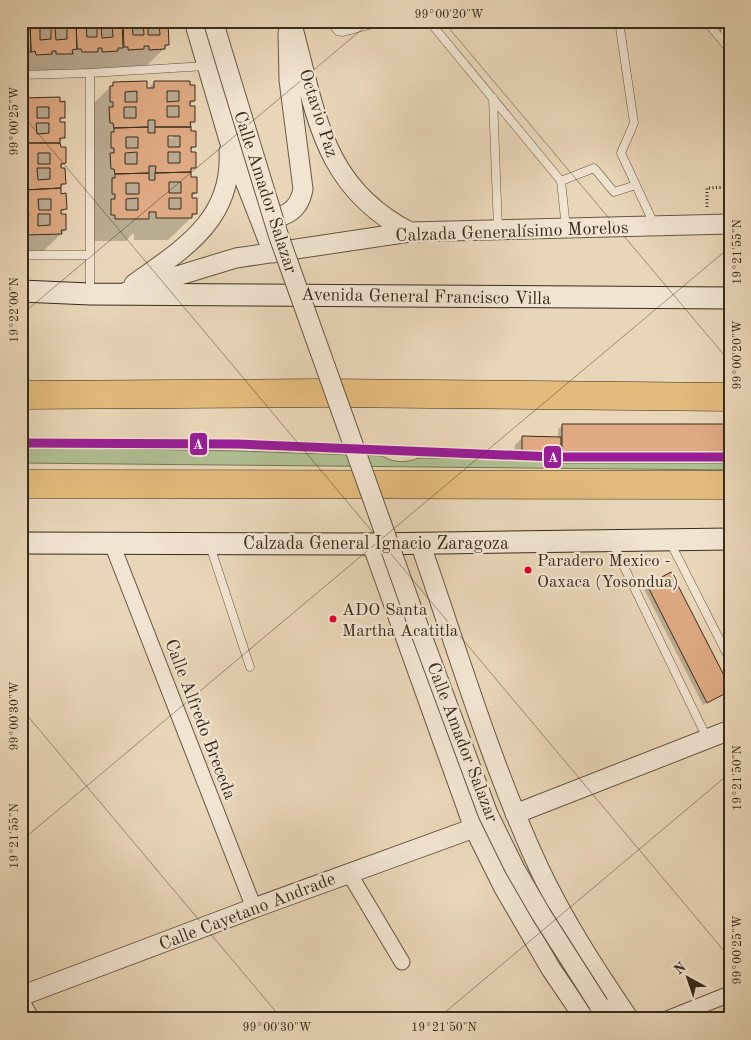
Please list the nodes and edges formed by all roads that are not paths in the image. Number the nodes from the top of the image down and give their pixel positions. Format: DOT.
graph roads {
  1 [pos="194,21"];
  2 [pos="213,21"];
  3 [pos="290,21"];
  4 [pos="330,21"];
  5 [pos="384,21"];
  6 [pos="428,21"];
  7 [pos="619,21"];
  8 [pos="706,21"];
  9 [pos="723,21"];
  10 [pos="728,29"];
  11 [pos="729,49"];
  12 [pos="206,66"];
  13 [pos="90,73"];
  14 [pos="21,74"];
  15 [pos="493,98"];
  16 [pos="228,140"];
  17 [pos="562,181"];
  18 [pos="636,185"];
  19 [pos="257,213"];
  20 [pos="730,224"];
  21 [pos="655,226"];
  22 [pos="566,228"];
  23 [pos="498,230"];
  24 [pos="410,232"];
  25 [pos="274,253"];
  26 [pos="21,255"];
  27 [pos="90,255"];
  28 [pos="21,291"];
  29 [pos="122,293"];
  30 [pos="90,294"];
  31 [pos="730,298"];
  32 [pos="21,395"];
  33 [pos="730,397"];
  34 [pos="21,484"];
  35 [pos="730,485"];
  36 [pos="668,539"];
  37 [pos="730,539"];
  38 [pos="611,540"];
  39 [pos="21,543"];
  40 [pos="420,543"];
  41 [pos="112,544"];
  42 [pos="209,544"];
  43 [pos="372,544"];
  44 [pos="730,660"];
  45 [pos="250,667"];
  46 [pos="730,730"];
  47 [pos="707,738"];
  48 [pos="515,814"];
  49 [pos="474,828"];
  50 [pos="349,873"];
  51 [pos="254,908"];
  52 [pos="402,962"];
  53 [pos="21,996"];
  54 [pos="728,999"];
  55 [pos="21,1000"];
  56 [pos="603,1012"];
  57 [pos="32,1019"];
  58 [pos="586,1019"];
  59 [pos="629,1019"];
  60 [pos="667,1019"];
  1 -- 12 [label="street"];
  2 -- 56 [label="street, Calle Amador Salazar, bridge"];
  3 -- 19 [label="street"];
  3 -- 24 [label="street, Octavio Paz"];
  4 -- 5 [label="lane"];
  6 -- 15 [label="lane"];
  7 -- 18 [label="lane"];
  8 -- 11 [label="lane"];
  9 -- 10 [label="lane"];
  10 -- 11 [label="lane"];
  12 -- 13 [label="lane"];
  12 -- 16 [label="street"];
  13 -- 14 [label="lane"];
  13 -- 27 [label="lane"];
  15 -- 17 [label="lane"];
  15 -- 23 [label="lane"];
  16 -- 19 [label="street"];
  16 -- 29 [label="street"];
  17 -- 18 [label="lane"];
  17 -- 22 [label="lane"];
  18 -- 21 [label="lane"];
  19 -- 25 [label="street"];
  20 -- 21 [label="street, Calzada Generalísimo Morelos"];
  21 -- 22 [label="street, Calzada Generalísimo Morelos"];
  22 -- 23 [label="street, Calzada Generalísimo Morelos"];
  23 -- 24 [label="street, Calzada Generalísimo Morelos"];
  24 -- 25 [label="street, Calzada Generalísimo Morelos"];
  25 -- 29 [label="street, Calzada Generalísimo Morelos"];
  26 -- 27 [label="lane"];
  27 -- 30 [label="lane"];
  28 -- 30 [label="main road"];
  29 -- 30 [label="main road"];
  29 -- 31 [label="main road, Avenida General Francisco Villa"];
  32 -- 33 [label="highway"];
  34 -- 35 [label="highway"];
  36 -- 37 [label="main road, Calzada General Ignacio Zaragoza"];
  36 -- 38 [label="main road, Calzada General Ignacio Zaragoza"];
  36 -- 44 [label="lane"];
  38 -- 40 [label="main road, Calzada General Ignacio Zaragoza"];
  38 -- 47 [label="lane"];
  39 -- 41 [label="main road, Calzada General Ignacio Zaragoza"];
  40 -- 43 [label="main road, Calzada General Ignacio Zaragoza"];
  40 -- 48 [label="street, Calle Amador Salazar"];
  41 -- 42 [label="main road, Calzada General Ignacio Zaragoza"];
  41 -- 51 [label="street, Calle Alfredo Breceda"];
  42 -- 43 [label="main road, Calzada General Ignacio Zaragoza"];
  42 -- 45 [label="lane"];
  43 -- 49 [label="street, Calle Amador Salazar"];
  46 -- 47 [label="street"];
  47 -- 48 [label="street"];
  48 -- 59 [label="street, Calle Amador Salazar"];
  49 -- 50 [label="street, Calle Cayetano Andrade"];
  49 -- 58 [label="street, Calle Amador Salazar"];
  50 -- 51 [label="street, Calle Cayetano Andrade"];
  50 -- 52 [label="street"];
  51 -- 53 [label="street, Calle Cayetano Andrade"];
  54 -- 60 [label="street"];
  55 -- 57 [label="street"];
}
